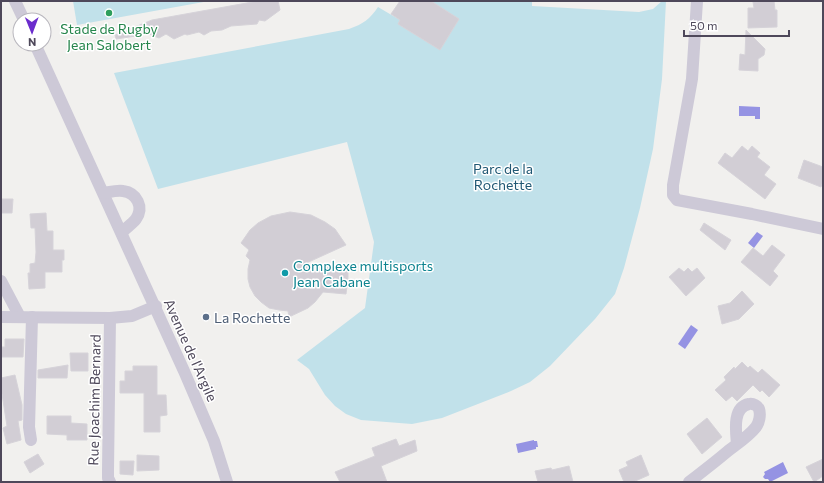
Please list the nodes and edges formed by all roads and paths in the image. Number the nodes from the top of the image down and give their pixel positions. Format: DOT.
graph roads {
  1 [pos="15,1"];
  2 [pos="697,1"];
  3 [pos="20,12"];
  4 [pos="39,52"];
  5 [pos="104,193"];
  6 [pos="823,229"];
  7 [pos="122,232"];
  8 [pos="1,281"];
  9 [pos="156,306"];
  10 [pos="1,317"];
  11 [pos="26,317"];
  12 [pos="110,318"];
  13 [pos="31,440"];
  14 [pos="737,444"];
  15 [pos="110,482"];
  16 [pos="227,482"];
  17 [pos="689,482"];
  1 -- 3 [label="street"];
  2 -- 6 [label="street"];
  4 -- 5 [label="street, Avenue de l'Argile"];
  5 -- 7 [label="street, Avenue de l'Argile"];
  5 -- 7 [label="street"];
  7 -- 9 [label="street, Avenue de l'Argile"];
  8 -- 11 [label="street"];
  9 -- 12 [label="street"];
  9 -- 16 [label="street, Avenue de l'Argile"];
  10 -- 11 [label="street"];
  11 -- 12 [label="street"];
  11 -- 13 [label="street"];
  12 -- 15 [label="street, Rue Joachim Bernard"];
  14 -- 17 [label="street"];
}
